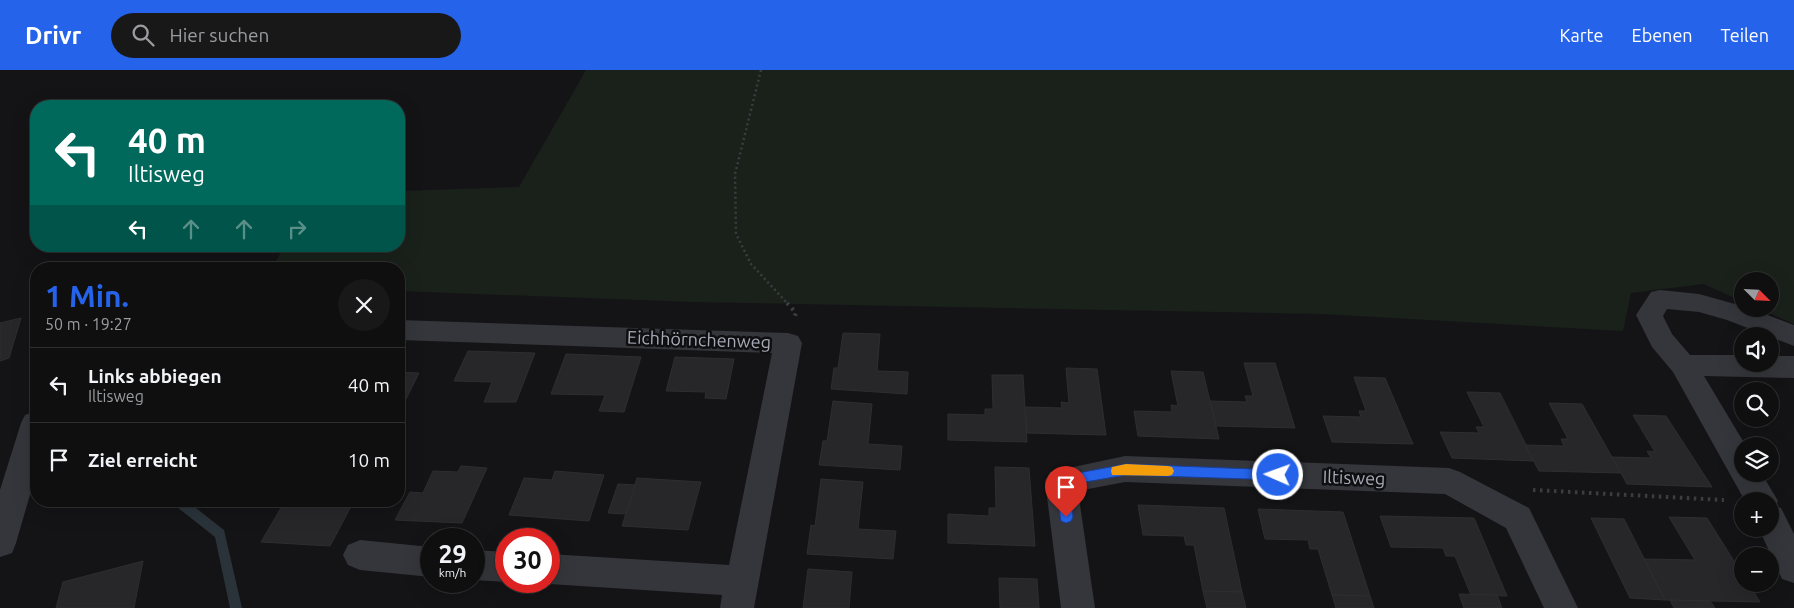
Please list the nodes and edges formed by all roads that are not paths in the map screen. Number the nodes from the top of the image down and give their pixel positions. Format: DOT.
graph roads {
  1 [pos="405,330"];
  2 [pos="1794,336"];
  3 [pos="1683,365"];
  4 [pos="1794,367"];
  5 [pos="30,443"];
  6 [pos="1734,454"];
  7 [pos="1779,537"];
  8 [pos="0,543"];
  9 [pos="360,555"];
  10 [pos="420,561"];
  11 [pos="1794,568"];
  12 [pos="560,570"];
  13 [pos="740,594"];
  14 [pos="1078,608"];
  15 [pos="1561,608"];
  1 -- 13 [label="street, Eichhörnchenweg"];
  2 -- 3 [label="street"];
  3 -- 4 [label="street"];
  3 -- 6 [label="street"];
  5 -- 8 [label="street"];
  7 -- 11 [label="street"];
  9 -- 10 [label="street"];
  12 -- 13 [label="street, Eichhörnchenweg"];
  14 -- 15 [label="street, Iltisweg"];
}
